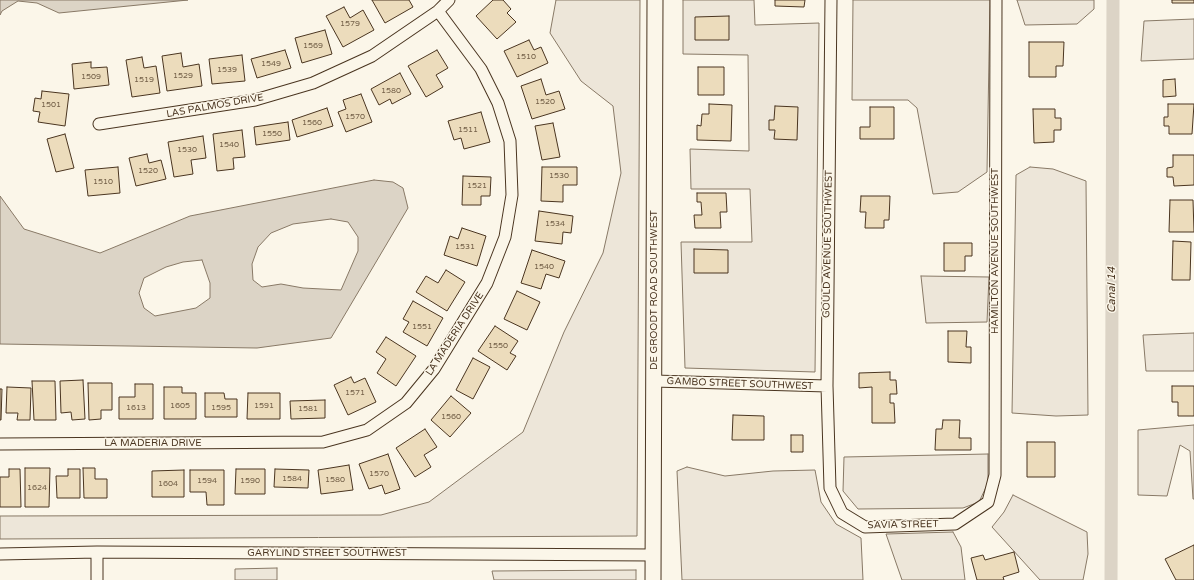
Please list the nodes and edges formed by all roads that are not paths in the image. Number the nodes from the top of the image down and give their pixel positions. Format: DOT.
graph roads {
  1 [pos="449,0"];
  2 [pos="655,0"];
  3 [pos="831,0"];
  4 [pos="996,0"];
  5 [pos="438,11"];
  6 [pos="99,124"];
  7 [pos="654,381"];
  8 [pos="827,386"];
  9 [pos="0,444"];
  10 [pos="830,488"];
  11 [pos="988,502"];
  12 [pos="97,552"];
  13 [pos="0,554"];
  14 [pos="653,555"];
  15 [pos="97,580"];
  16 [pos="653,580"];
  1 -- 5 [label="street, LAS PALMOS DRIVE"];
  2 -- 7 [label="street, DE GROODT ROAD SOUTHWEST"];
  3 -- 8 [label="street, GOULD AVENUE SOUTHWEST"];
  4 -- 11 [label="street, HAMILTON AVENUE SOUTHWEST"];
  5 -- 6 [label="street, LAS PALMOS DRIVE"];
  5 -- 9 [label="street, LA MADERIA DRIVE"];
  7 -- 8 [label="street, GAMBO STREET SOUTHWEST"];
  7 -- 14 [label="street, DE GROODT ROAD SOUTHWEST"];
  8 -- 10 [label="street, GOULD AVENUE SOUTHWEST"];
  10 -- 11 [label="street, SAVIA STREET"];
  12 -- 13 [label="street, GARYLIND STREET SOUTHWEST"];
  12 -- 14 [label="street, GARYLIND STREET SOUTHWEST"];
  12 -- 15 [label="street"];
  14 -- 16 [label="street, DE GROODT ROAD SOUTHWEST"];
}
